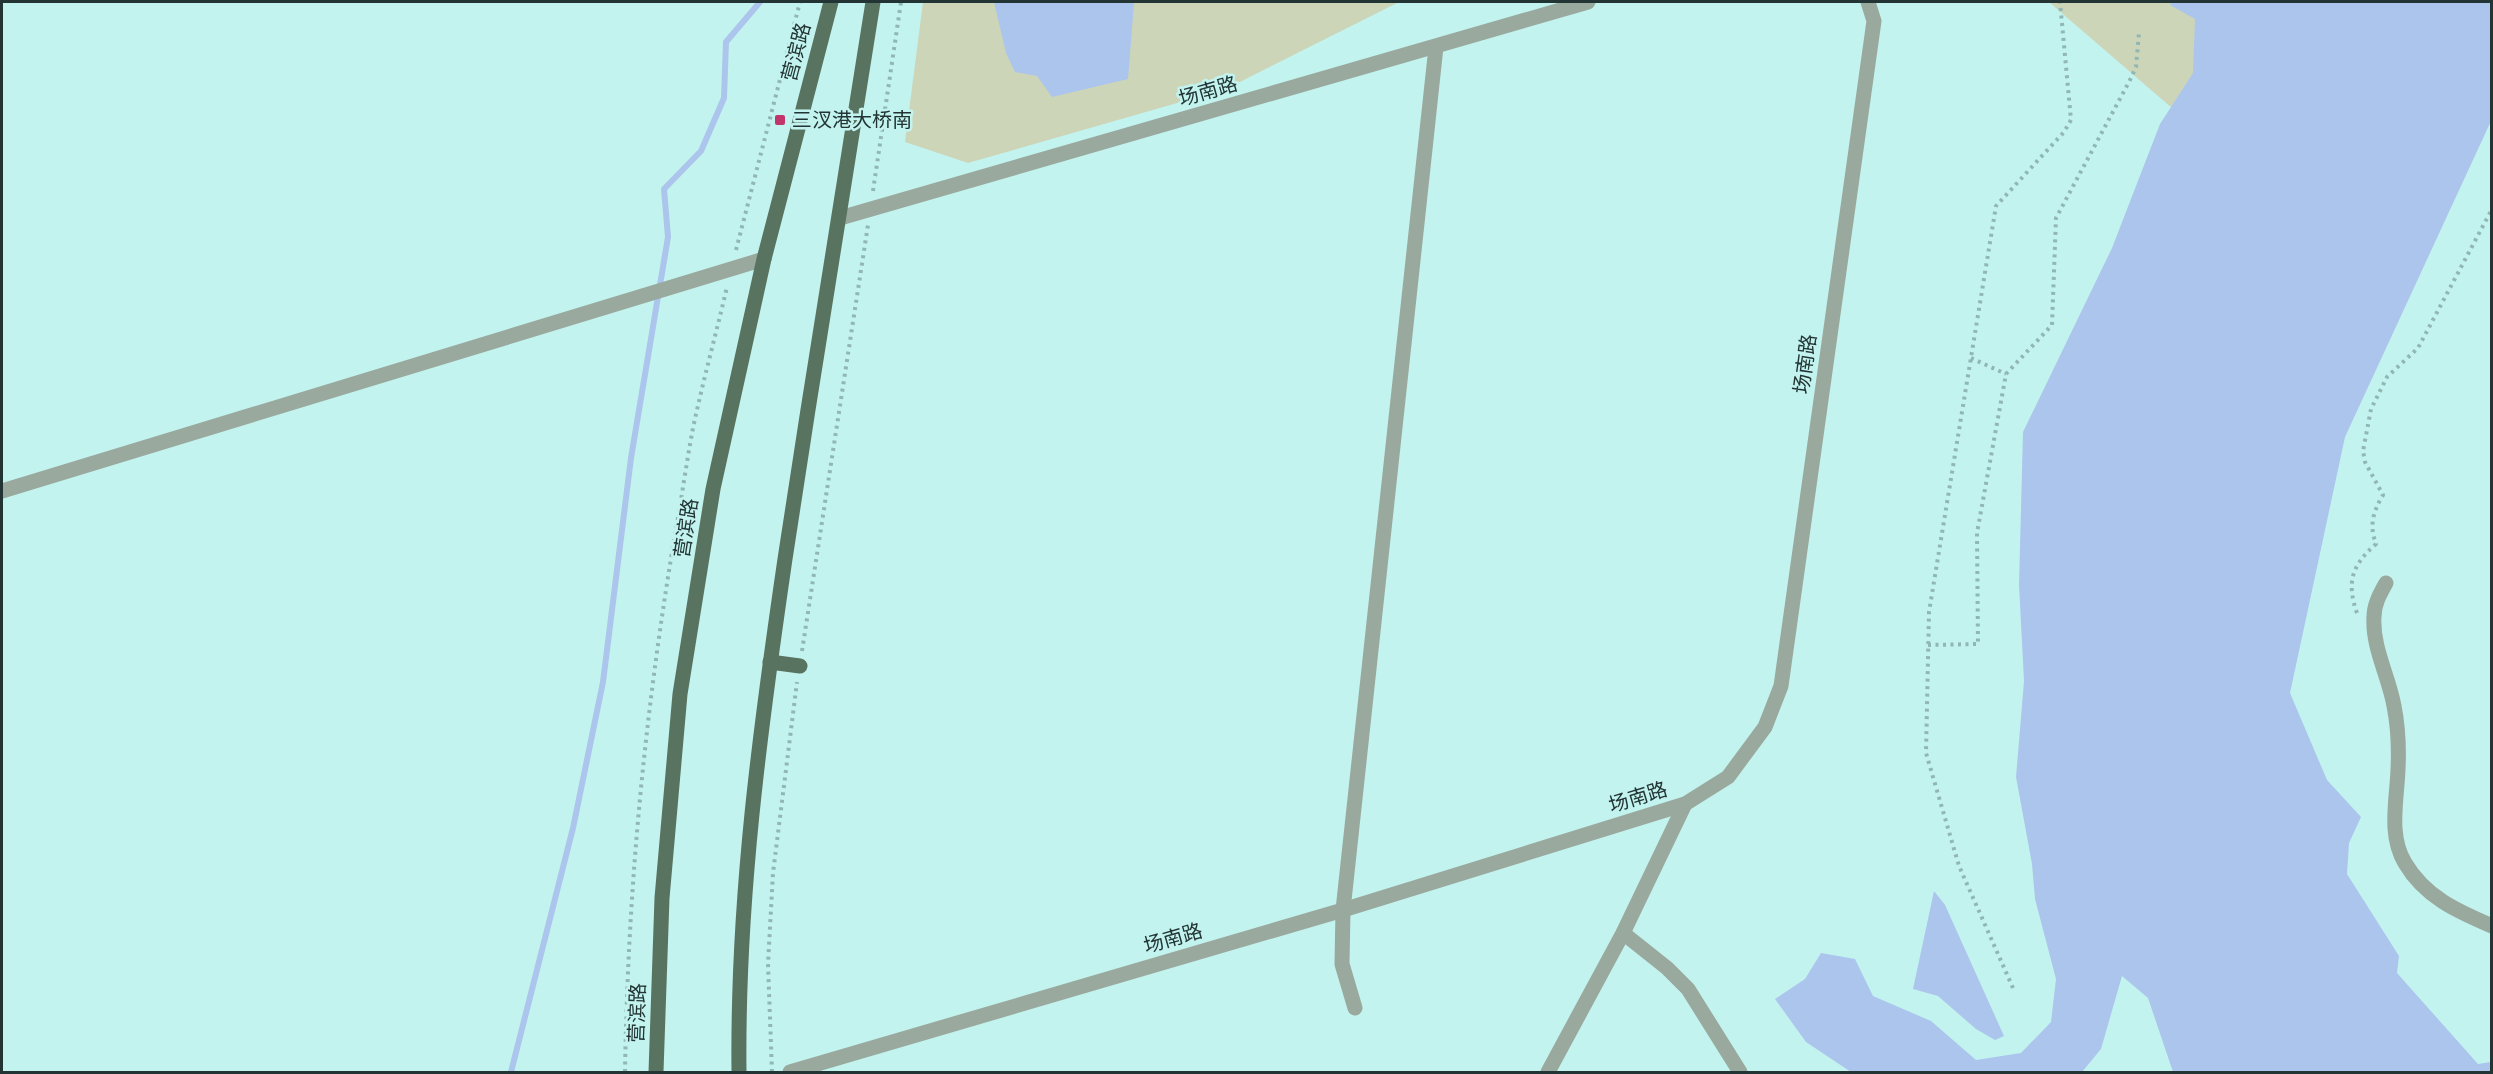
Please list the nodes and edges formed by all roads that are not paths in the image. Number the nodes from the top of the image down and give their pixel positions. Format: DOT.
graph roads {
  1 [pos="831,2"];
  2 [pos="873,2"];
  3 [pos="1588,2"];
  4 [pos="1868,2"];
  5 [pos="1436,47"];
  6 [pos="840,218"];
  7 [pos="764,259"];
  8 [pos="2,491"];
  9 [pos="2386,583"];
  10 [pos="770,662"];
  11 [pos="800,666"];
  12 [pos="1685,804"];
  13 [pos="1343,910"];
  14 [pos="2492,926"];
  15 [pos="1623,933"];
  16 [pos="1355,1008"];
  17 [pos="656,1072"];
  18 [pos="739,1072"];
  19 [pos="790,1072"];
  20 [pos="1548,1072"];
  21 [pos="1740,1072"];
  1 -- 7 [label="main road, 营滨路"];
  2 -- 6 [label="main road"];
  3 -- 5 [label="street, 场南路"];
  4 -- 12 [label="street, 场南路"];
  5 -- 6 [label="street, 场南路"];
  5 -- 13 [label="street"];
  6 -- 10 [label="main road"];
  7 -- 8 [label="street"];
  7 -- 17 [label="main road, 营滨路"];
  9 -- 14 [label="street"];
  10 -- 11 [label="main road"];
  10 -- 18 [label="main road"];
  12 -- 13 [label="street, 场南路"];
  12 -- 15 [label="street"];
  13 -- 16 [label="street"];
  13 -- 19 [label="street, 场南路"];
  15 -- 20 [label="street"];
  15 -- 21 [label="street"];
}
